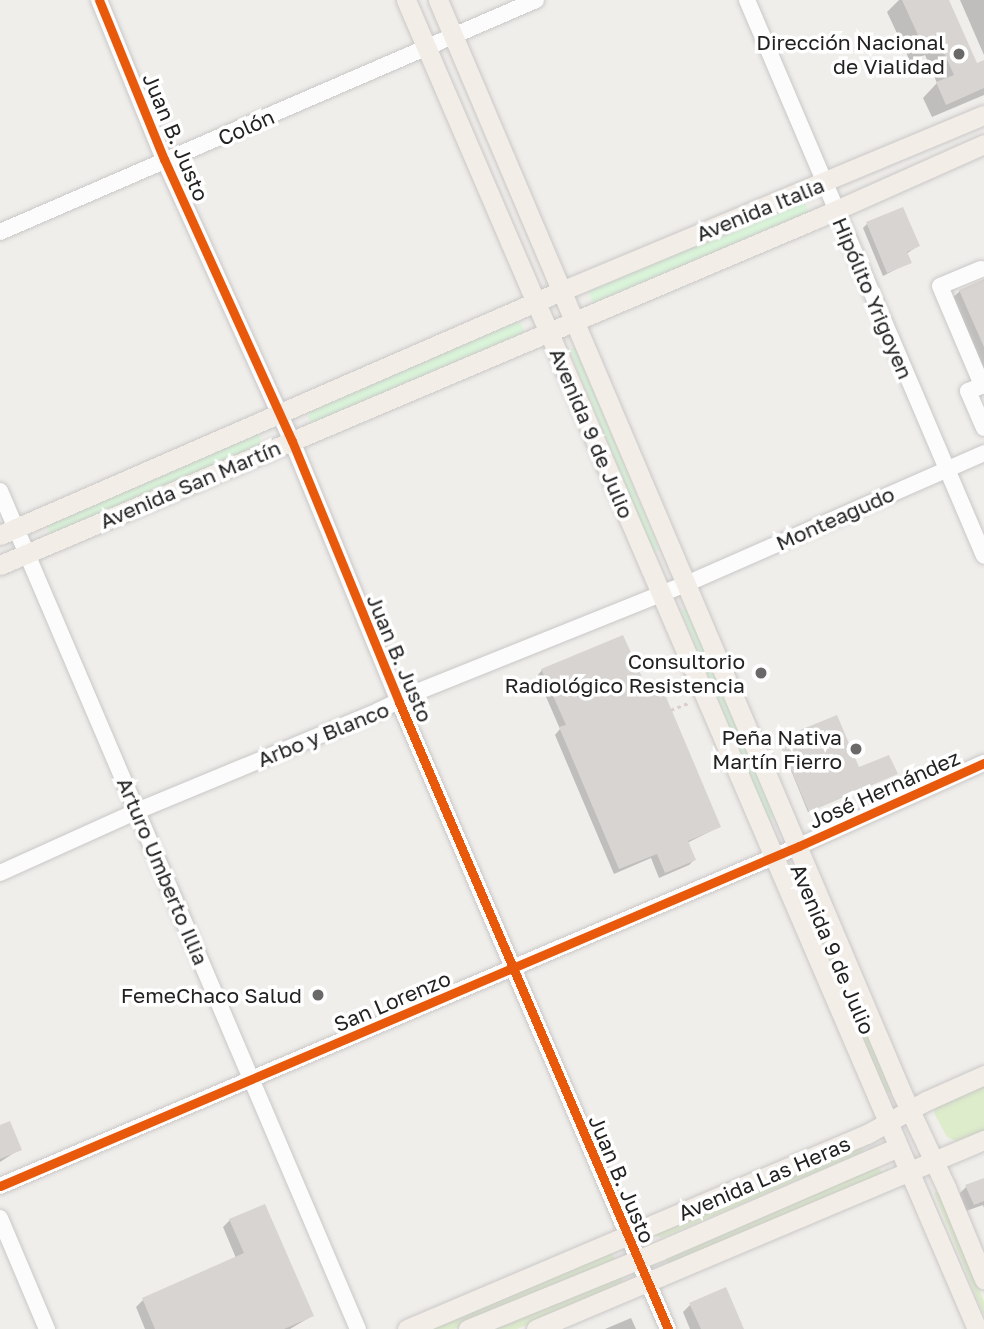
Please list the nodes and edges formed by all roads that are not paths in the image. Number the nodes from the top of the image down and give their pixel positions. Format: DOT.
graph roads {
  1 [pos="99,0"];
  2 [pos="407,0"];
  3 [pos="438,0"];
  4 [pos="536,0"];
  5 [pos="747,0"];
  6 [pos="453,38"];
  7 [pos="427,47"];
  8 [pos="984,115"];
  9 [pos="984,144"];
  10 [pos="164,159"];
  11 [pos="824,183"];
  12 [pos="835,208"];
  13 [pos="0,232"];
  14 [pos="981,269"];
  15 [pos="561,291"];
  16 [pos="536,302"];
  17 [pos="574,321"];
  18 [pos="549,332"];
  19 [pos="983,385"];
  20 [pos="279,412"];
  21 [pos="984,428"];
  22 [pos="292,441"];
  23 [pos="984,453"];
  24 [pos="947,469"];
  25 [pos="0,491"];
  26 [pos="8,531"];
  27 [pos="27,554"];
  28 [pos="984,556"];
  29 [pos="0,565"];
  30 [pos="687,584"];
  31 [pos="660,595"];
  32 [pos="399,702"];
  33 [pos="984,763"];
  34 [pos="137,811"];
  35 [pos="799,846"];
  36 [pos="775,856"];
  37 [pos="0,873"];
  38 [pos="514,967"];
  39 [pos="984,1075"];
  40 [pos="252,1080"];
  41 [pos="910,1112"];
  42 [pos="889,1124"];
  43 [pos="984,1140"];
  44 [pos="898,1147"];
  45 [pos="934,1161"];
  46 [pos="909,1170"];
  47 [pos="0,1186"];
  48 [pos="0,1218"];
  49 [pos="626,1236"];
  50 [pos="638,1260"];
  51 [pos="984,1279"];
  52 [pos="648,1283"];
  53 [pos="47,1329"];
  54 [pos="358,1329"];
  55 [pos="407,1329"];
  56 [pos="468,1329"];
  57 [pos="536,1329"];
  58 [pos="668,1329"];
  59 [pos="977,1329"];
  1 -- 10 [label="street, Juan B. Justo"];
  2 -- 7 [label="main road, Avenida 9 de Julio"];
  3 -- 6 [label="main road, Avenida 9 de Julio"];
  4 -- 6 [label="street, Colón"];
  5 -- 11 [label="street, Hipólito Yrigoyen"];
  6 -- 7 [label="street, Colón"];
  6 -- 15 [label="main road, Avenida 9 de Julio"];
  7 -- 10 [label="street, Colón"];
  7 -- 16 [label="main road, Avenida 9 de Julio"];
  8 -- 11 [label="main road, Avenida Italia"];
  9 -- 12 [label="main road, Avenida Italia"];
  10 -- 13 [label="street, Colón"];
  10 -- 20 [label="street, Juan B. Justo"];
  11 -- 12 [label="street, Hipólito Yrigoyen"];
  11 -- 15 [label="main road, Avenida Italia"];
  12 -- 17 [label="main road, Avenida Italia"];
  12 -- 24 [label="street, Hipólito Yrigoyen"];
  14 -- 19 [label="street"];
  15 -- 16 [label="main road, Avenida Italia"];
  15 -- 17 [label="main road, Avenida 9 de Julio"];
  16 -- 18 [label="main road, Avenida 9 de Julio"];
  16 -- 20 [label="main road, Avenida San Martín"];
  17 -- 18 [label="main road, Avenida San Martín"];
  17 -- 30 [label="main road, Avenida 9 de Julio"];
  18 -- 22 [label="main road, Avenida San Martín"];
  18 -- 31 [label="main road, Avenida 9 de Julio"];
  19 -- 21 [label="street"];
  20 -- 22 [label="street, Juan B. Justo"];
  20 -- 26 [label="main road, Avenida San Martín"];
  22 -- 27 [label="main road, Avenida San Martín"];
  22 -- 32 [label="street, Juan B. Justo"];
  23 -- 24 [label="street, Monteagudo"];
  24 -- 28 [label="street, Hipólito Yrigoyen"];
  24 -- 30 [label="street, Monteagudo"];
  25 -- 26 [label="street, Arturo Umberto Illia"];
  26 -- 27 [label="street, Arturo Umberto Illia"];
  27 -- 29 [label="main road, Avenida San Martín"];
  27 -- 34 [label="street, Arturo Umberto Illia"];
  30 -- 31 [label="street, Arbo y Blanco"];
  30 -- 35 [label="main road, Avenida 9 de Julio"];
  31 -- 32 [label="street, Arbo y Blanco"];
  31 -- 36 [label="main road, Avenida 9 de Julio"];
  32 -- 34 [label="street, Arbo y Blanco"];
  32 -- 38 [label="street, Juan B. Justo"];
  33 -- 35 [label="street, José Hernández"];
  34 -- 37 [label="street, Arbo y Blanco"];
  34 -- 40 [label="street, Arturo Umberto Illia"];
  35 -- 36 [label="street, San Lorenzo"];
  35 -- 41 [label="main road, Avenida 9 de Julio"];
  36 -- 38 [label="street, San Lorenzo"];
  36 -- 42 [label="main road, Avenida 9 de Julio"];
  38 -- 40 [label="street, San Lorenzo"];
  38 -- 49 [label="street, Juan B. Justo"];
  39 -- 41 [label="main road, Avenida Las Heras"];
  40 -- 47 [label="street, San Lorenzo"];
  40 -- 54 [label="street, Arturo Umberto Illia"];
  41 -- 42 [label="main road, Avenida Las Heras"];
  41 -- 45 [label="main road, Avenida 9 de Julio"];
  42 -- 44 [label="main road, Avenida 9 de Julio"];
  42 -- 49 [label="main road, Avenida Las Heras"];
  43 -- 45 [label="main road"];
  44 -- 46 [label="main road, Avenida 9 de Julio"];
  44 -- 50 [label="main road, Avenida Las Heras"];
  45 -- 46 [label="main road"];
  45 -- 51 [label="main road, Avenida 9 de Julio"];
  46 -- 52 [label="main road"];
  46 -- 59 [label="main road, Avenida 9 de Julio"];
  48 -- 53 [label="street"];
  49 -- 50 [label="street, Juan B. Justo"];
  49 -- 55 [label="main road, Avenida Las Heras"];
  50 -- 52 [label="street, Juan B. Justo"];
  50 -- 56 [label="main road, Avenida Las Heras"];
  52 -- 57 [label="main road"];
  52 -- 58 [label="street, Juan B. Justo"];
}
